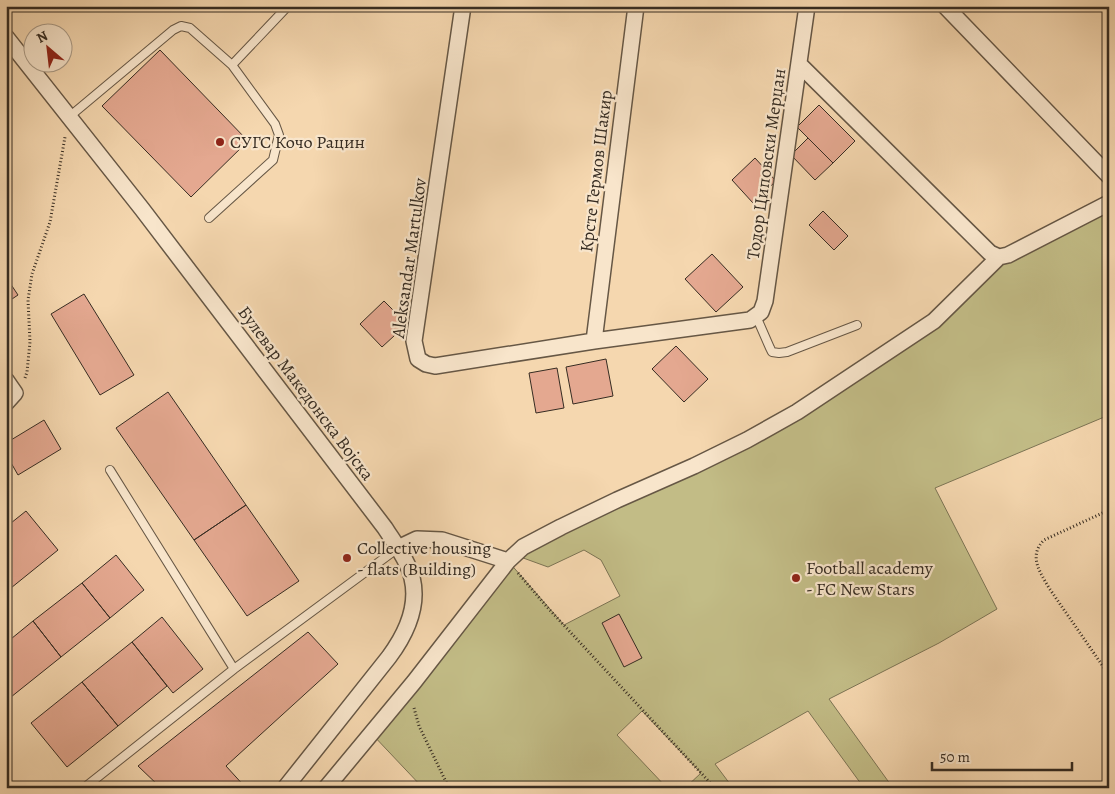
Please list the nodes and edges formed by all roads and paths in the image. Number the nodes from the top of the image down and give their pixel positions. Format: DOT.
graph roads {
  1 [pos="288,6"];
  2 [pos="463,6"];
  3 [pos="636,6"];
  4 [pos="807,6"];
  5 [pos="945,6"];
  6 [pos="6,37"];
  7 [pos="232,65"];
  8 [pos="800,65"];
  9 [pos="69,117"];
  10 [pos="1109,176"];
  11 [pos="1109,203"];
  12 [pos="209,218"];
  13 [pos="999,257"];
  14 [pos="753,318"];
  15 [pos="857,325"];
  16 [pos="594,341"];
  17 [pos="9,392"];
  18 [pos="110,470"];
  19 [pos="1109,510"];
  20 [pos="398,548"];
  21 [pos="508,560"];
  22 [pos="234,669"];
  23 [pos="1109,675"];
  24 [pos="414,682"];
  25 [pos="84,788"];
  26 [pos="285,788"];
  27 [pos="326,788"];
  28 [pos="448,788"];
  29 [pos="715,788"];
  1 -- 7 [label="lane"];
  2 -- 16 [label="street, Aleksandar Martulkov"];
  3 -- 16 [label="street, Крсте Гермов Шакир"];
  4 -- 8 [label="street, Тодор Циповски Мерџан"];
  5 -- 10 [label="street"];
  6 -- 9 [label="street, Булевар Македонска Војска"];
  7 -- 9 [label="lane"];
  7 -- 12 [label="lane"];
  8 -- 13 [label="street"];
  8 -- 14 [label="street, Тодор Циповски Мерџан"];
  9 -- 17 [label="path"];
  9 -- 20 [label="street, Булевар Македонска Војска"];
  11 -- 13 [label="street"];
  13 -- 21 [label="street"];
  14 -- 15 [label="lane"];
  14 -- 16 [label="street, Aleksandar Martulkov"];
  18 -- 22 [label="lane"];
  19 -- 23 [label="path"];
  20 -- 21 [label="street"];
  20 -- 22 [label="lane"];
  20 -- 26 [label="street, Булевар Македонска Војска"];
  21 -- 24 [label="street"];
  21 -- 29 [label="path"];
  22 -- 25 [label="lane"];
  24 -- 27 [label="street"];
  24 -- 28 [label="path"];
}
